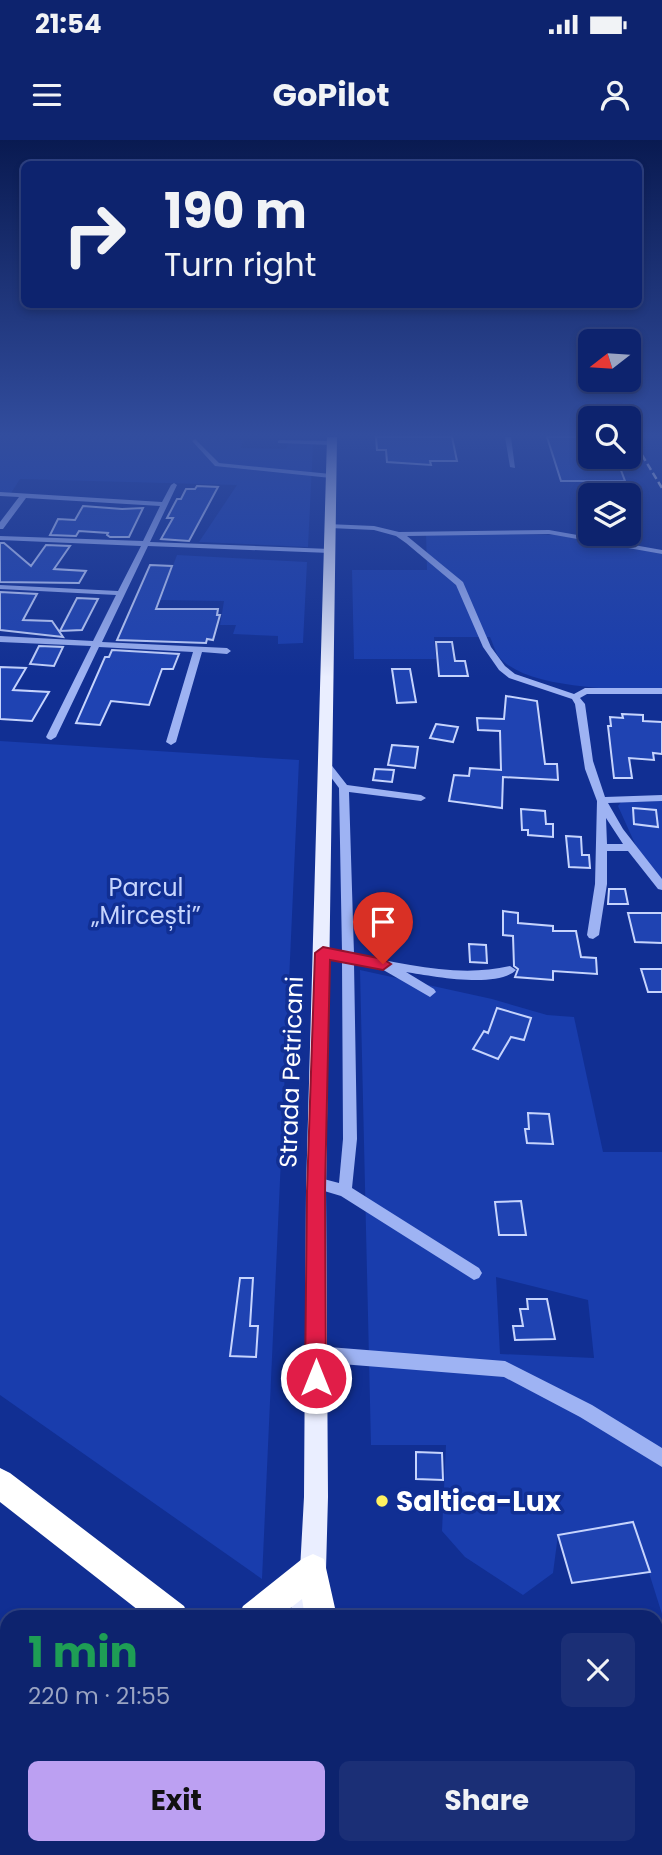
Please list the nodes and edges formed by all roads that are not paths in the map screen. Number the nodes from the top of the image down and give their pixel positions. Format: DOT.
graph roads {
  1 [pos="159,517"];
  2 [pos="330,517"];
  3 [pos="330,526"];
  4 [pos="399,534"];
  5 [pos="0,538"];
  6 [pos="145,544"];
  7 [pos="330,551"];
  8 [pos="662,552"];
  9 [pos="0,587"];
  10 [pos="120,593"];
  11 [pos="0,639"];
  12 [pos="95,645"];
  13 [pos="198,650"];
  14 [pos="227,651"];
  15 [pos="662,691"];
  16 [pos="575,697"];
  17 [pos="51,737"];
  18 [pos="171,742"];
  19 [pos="326,764"];
  20 [pos="344,788"];
  21 [pos="421,798"];
  22 [pos="662,798"];
  23 [pos="602,800"];
  24 [pos="602,848"];
  25 [pos="630,848"];
  26 [pos="662,886"];
  27 [pos="593,935"];
  28 [pos="323,953"];
  29 [pos="347,957"];
  30 [pos="383,964"];
  31 [pos="510,970"];
  32 [pos="430,992"];
  33 [pos="316,1183"];
  34 [pos="345,1191"];
  35 [pos="474,1273"];
  36 [pos="316,1354"];
  37 [pos="662,1458"];
  38 [pos="0,1483"];
  39 [pos="313,1570"];
  40 [pos="164,1610"];
  41 [pos="263,1610"];
  42 [pos="304,1610"];
  43 [pos="320,1610"];
  1 -- 6 [label="street"];
  2 -- 3 [label="main road, Strada Petricani"];
  3 -- 4 [label="street"];
  3 -- 7 [label="main road, Strada Petricani"];
  4 -- 8 [label="street"];
  4 -- 16 [label="street"];
  5 -- 6 [label="street"];
  6 -- 7 [label="street"];
  6 -- 10 [label="street"];
  7 -- 19 [label="main road, Strada Petricani"];
  9 -- 10 [label="street"];
  10 -- 12 [label="street"];
  11 -- 12 [label="street"];
  12 -- 13 [label="street"];
  12 -- 17 [label="street"];
  13 -- 14 [label="street"];
  13 -- 18 [label="street"];
  15 -- 16 [label="street"];
  16 -- 23 [label="street"];
  19 -- 20 [label="street"];
  19 -- 28 [label="main road, Strada Petricani"];
  20 -- 21 [label="lane"];
  20 -- 29 [label="street"];
  22 -- 23 [label="street"];
  23 -- 24 [label="street"];
  23 -- 25 [label="street"];
  24 -- 25 [label="street"];
  24 -- 27 [label="street"];
  25 -- 26 [label="street"];
  28 -- 29 [label="street"];
  28 -- 33 [label="main road, Strada Petricani"];
  29 -- 30 [label="street"];
  29 -- 34 [label="street"];
  30 -- 31 [label="street"];
  30 -- 32 [label="street"];
  33 -- 34 [label="street"];
  33 -- 36 [label="main road, Strada Petricani"];
  34 -- 35 [label="street"];
  36 -- 37 [label="lane"];
  36 -- 39 [label="main road, Strada Petricani"];
  38 -- 40 [label="highway"];
  39 -- 41 [label="highway"];
  39 -- 42 [label="main road, Strada Petricani"];
  39 -- 43 [label="highway"];
}
